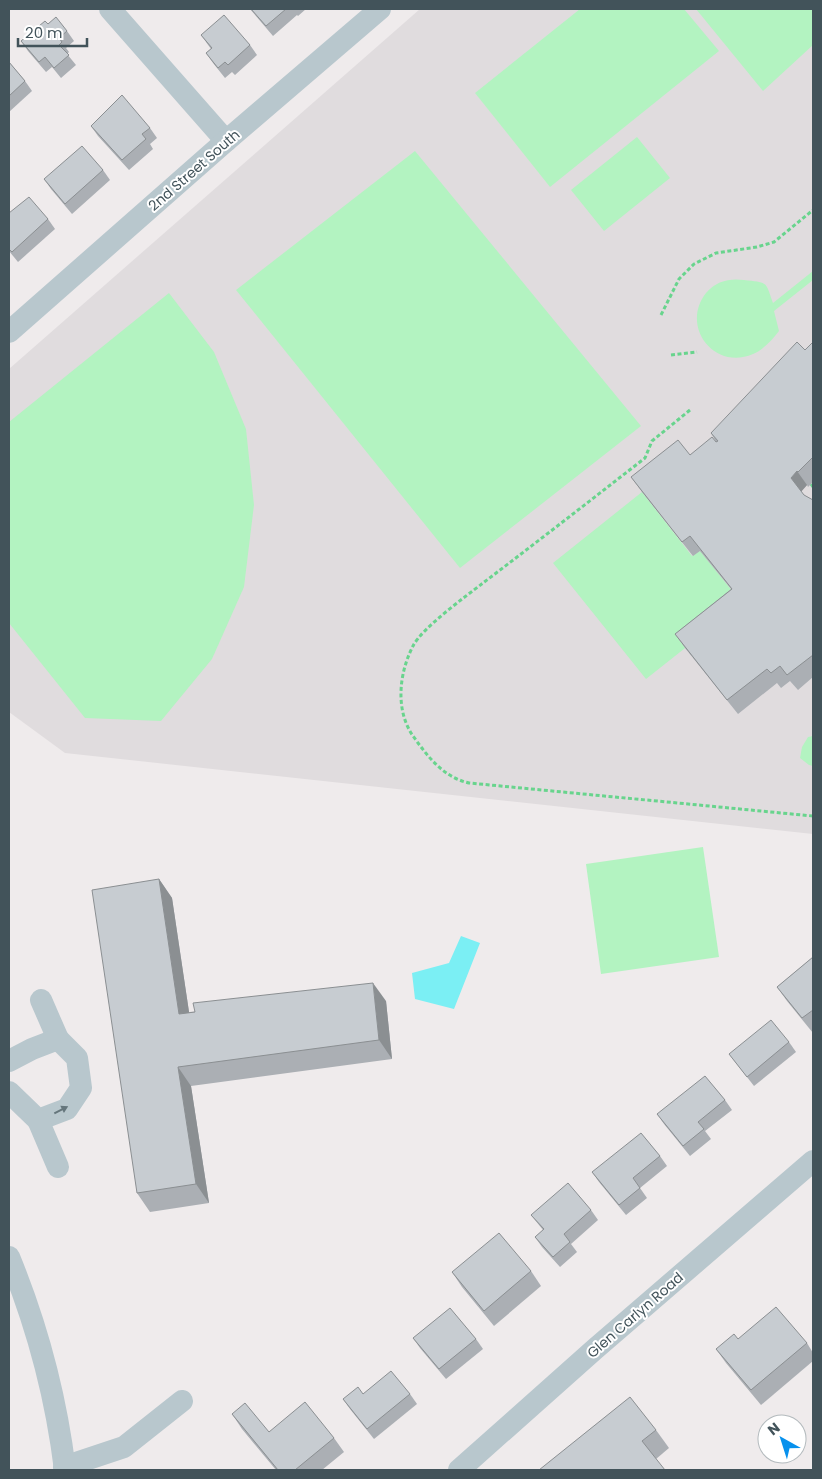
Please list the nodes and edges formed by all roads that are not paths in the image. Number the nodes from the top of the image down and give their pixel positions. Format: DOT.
graph roads {
  1 [pos="110,9"];
  2 [pos="380,9"];
  3 [pos="226,141"];
  4 [pos="9,332"];
  5 [pos="41,1000"];
  6 [pos="58,1039"];
  7 [pos="9,1061"];
  8 [pos="9,1092"];
  9 [pos="38,1120"];
  10 [pos="813,1161"];
  11 [pos="58,1167"];
  12 [pos="9,1257"];
  13 [pos="182,1401"];
  14 [pos="65,1469"];
  15 [pos="460,1470"];
  1 -- 3 [label="street"];
  2 -- 3 [label="street, 2nd Street South"];
  3 -- 4 [label="street, 2nd Street South"];
  5 -- 6 [label="street"];
  6 -- 7 [label="street"];
  9 -- 6 [label="street, one-way"];
  8 -- 9 [label="street"];
  9 -- 11 [label="street"];
  10 -- 15 [label="street, Glen Carlyn Road"];
  12 -- 14 [label="street"];
  13 -- 14 [label="street"];
}
